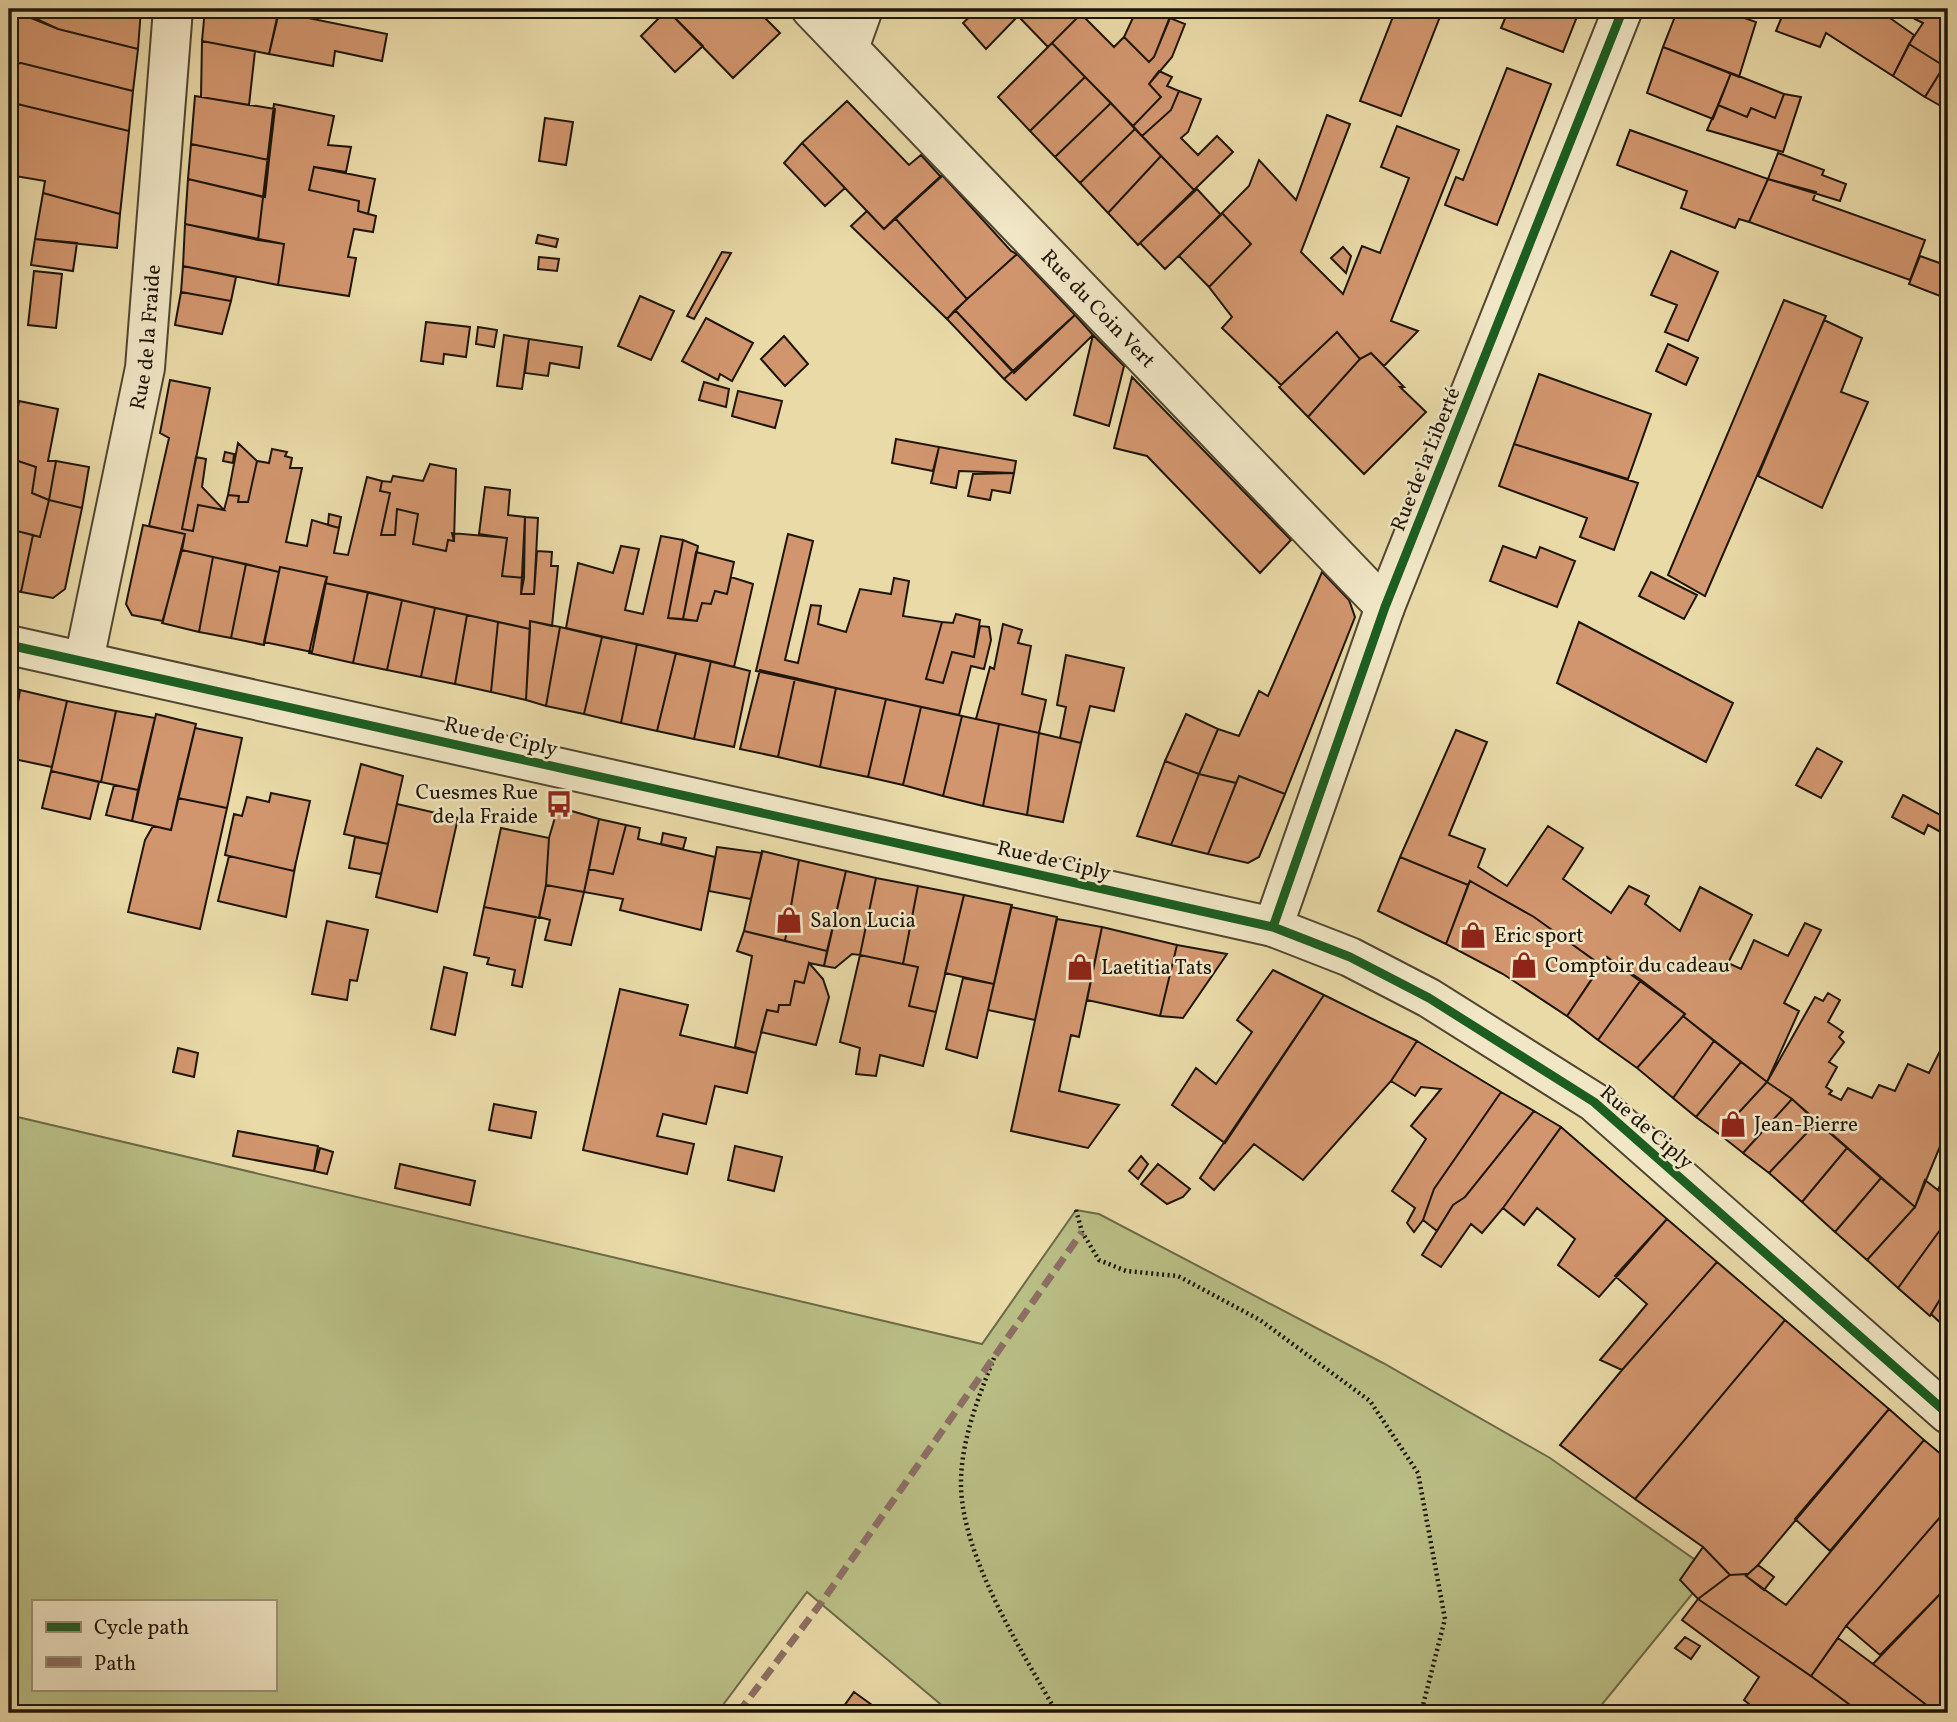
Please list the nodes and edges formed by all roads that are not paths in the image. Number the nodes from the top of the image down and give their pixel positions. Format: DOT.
graph roads {
  1 [pos="173,9"];
  2 [pos="811,9"];
  3 [pos="863,9"];
  4 [pos="1623,9"];
  5 [pos="849,48"];
  6 [pos="1385,607"];
  7 [pos="9,645"];
  8 [pos="83,660"];
  9 [pos="1273,927"];
  10 [pos="1948,1414"];
  1 -- 8 [label="street, Rue de la Fraide"];
  2 -- 5 [label="street, Rue du Coin Vert"];
  3 -- 5 [label="street"];
  4 -- 6 [label="street, Rue de la Liberté"];
  5 -- 6 [label="street, Rue du Coin Vert"];
  6 -- 9 [label="street, Rue de la Liberté"];
  7 -- 8 [label="street, Rue de Ciply"];
  8 -- 9 [label="street, Rue de Ciply"];
  9 -- 10 [label="street, Rue de Ciply"];
}
